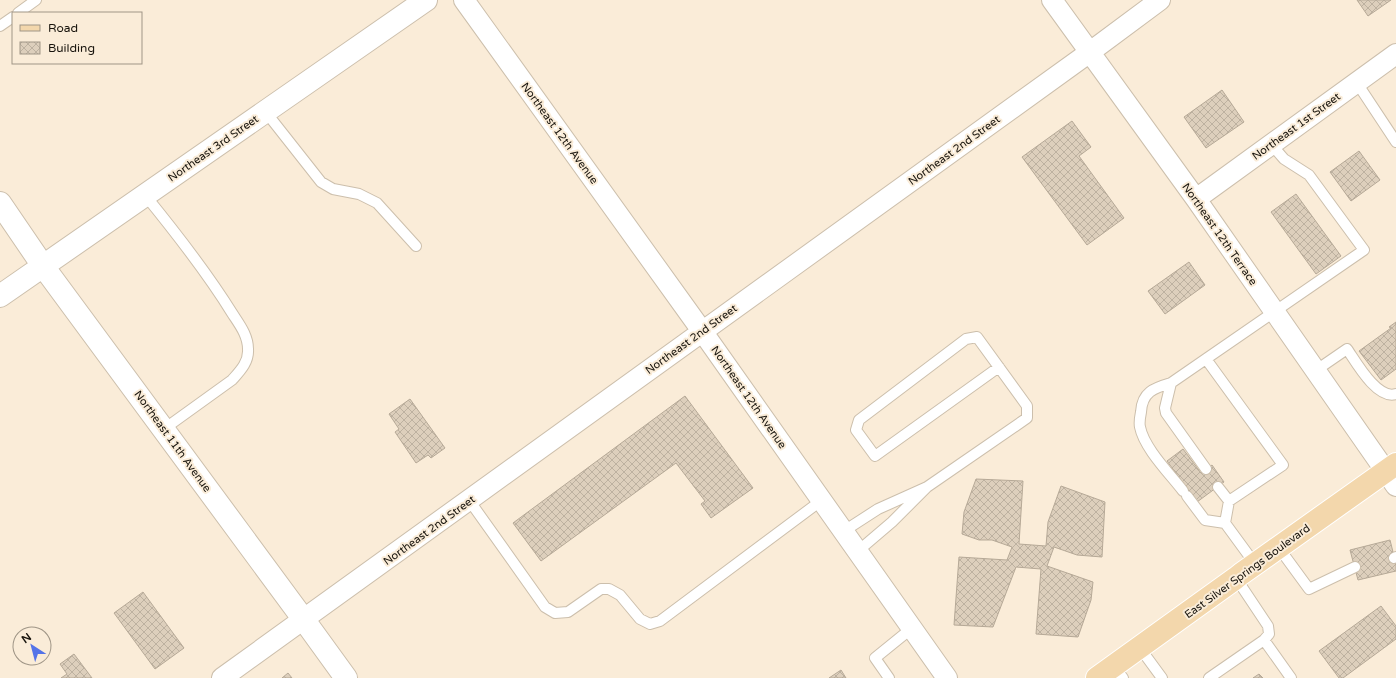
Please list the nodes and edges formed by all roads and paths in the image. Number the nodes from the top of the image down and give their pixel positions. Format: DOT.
graph roads {
  1 [pos="36,0"];
  2 [pos="426,0"];
  3 [pos="464,0"];
  4 [pos="1052,0"];
  5 [pos="1160,0"];
  6 [pos="19,12"];
  7 [pos="12,18"];
  8 [pos="0,26"];
  9 [pos="1090,52"];
  10 [pos="1396,54"];
  11 [pos="1357,83"];
  12 [pos="265,111"];
  13 [pos="1396,142"];
  14 [pos="1271,144"];
  15 [pos="145,195"];
  16 [pos="1196,199"];
  17 [pos="0,203"];
  18 [pos="416,246"];
  19 [pos="43,266"];
  20 [pos="0,296"];
  21 [pos="1274,313"];
  22 [pos="702,331"];
  23 [pos="1206,359"];
  24 [pos="999,367"];
  25 [pos="1315,371"];
  26 [pos="1171,383"];
  27 [pos="1396,394"];
  28 [pos="164,429"];
  29 [pos="1206,469"];
  30 [pos="1392,473"];
  31 [pos="927,487"];
  32 [pos="1218,487"];
  33 [pos="469,500"];
  34 [pos="822,500"];
  35 [pos="1229,502"];
  36 [pos="1225,523"];
  37 [pos="844,531"];
  38 [pos="1279,548"];
  39 [pos="858,551"];
  40 [pos="1255,564"];
  41 [pos="1355,567"];
  42 [pos="1236,578"];
  43 [pos="304,620"];
  44 [pos="912,628"];
  45 [pos="1267,637"];
  46 [pos="1140,648"];
  47 [pos="1111,674"];
  48 [pos="222,678"];
  49 [pos="346,678"];
  50 [pos="889,678"];
  51 [pos="947,678"];
  52 [pos="1162,678"];
  53 [pos="1209,678"];
  54 [pos="1291,678"];
  1 -- 6 [label="lane"];
  2 -- 12 [label="street, Northeast 3rd Street"];
  3 -- 22 [label="street, Northeast 12th Avenue"];
  4 -- 9 [label="street, Northeast 12th Terrace"];
  5 -- 9 [label="street, Northeast 2nd Street"];
  7 -- 8 [label="lane"];
  9 -- 16 [label="street, Northeast 12th Terrace"];
  9 -- 22 [label="street, Northeast 2nd Street"];
  10 -- 11 [label="street, Northeast 1st Street"];
  11 -- 13 [label="lane"];
  11 -- 14 [label="street, Northeast 1st Street"];
  12 -- 15 [label="street, Northeast 3rd Street"];
  12 -- 18 [label="lane"];
  14 -- 16 [label="street, Northeast 1st Street"];
  14 -- 21 [label="lane"];
  15 -- 19 [label="street, Northeast 3rd Street"];
  15 -- 28 [label="lane"];
  16 -- 21 [label="street, Northeast 12th Terrace"];
  17 -- 19 [label="street, Northeast 11th Avenue"];
  19 -- 20 [label="street, Northeast 3rd Street"];
  19 -- 28 [label="street, Northeast 11th Avenue"];
  21 -- 23 [label="lane"];
  21 -- 25 [label="street, Northeast 12th Terrace"];
  22 -- 33 [label="street, Northeast 2nd Street"];
  22 -- 34 [label="street, Northeast 12th Avenue"];
  23 -- 26 [label="lane"];
  23 -- 35 [label="lane"];
  24 -- 24 [label="lane"];
  24 -- 31 [label="lane"];
  25 -- 27 [label="lane"];
  25 -- 30 [label="street, Northeast 12th Terrace"];
  26 -- 29 [label="lane"];
  26 -- 36 [label="lane"];
  28 -- 43 [label="street, Northeast 11th Avenue"];
  30 -- 38 [label="main road, East Silver Springs Boulevard"];
  31 -- 37 [label="lane"];
  31 -- 39 [label="lane"];
  32 -- 35 [label="lane"];
  33 -- 34 [label="lane"];
  33 -- 43 [label="street, Northeast 2nd Street"];
  34 -- 37 [label="street, Northeast 12th Avenue"];
  35 -- 36 [label="lane"];
  36 -- 40 [label="lane"];
  37 -- 39 [label="street, Northeast 12th Avenue"];
  38 -- 40 [label="main road, East Silver Springs Boulevard"];
  38 -- 41 [label="lane"];
  39 -- 44 [label="street, Northeast 12th Avenue"];
  40 -- 42 [label="main road, East Silver Springs Boulevard"];
  42 -- 45 [label="lane"];
  42 -- 46 [label="main road, East Silver Springs Boulevard"];
  43 -- 48 [label="street, Northeast 2nd Street"];
  43 -- 49 [label="street, Northeast 11th Avenue"];
  44 -- 50 [label="lane"];
  44 -- 51 [label="street, Northeast 12th Avenue"];
  45 -- 53 [label="lane"];
  45 -- 54 [label="lane"];
  46 -- 47 [label="main road, East Silver Springs Boulevard"];
  46 -- 52 [label="lane"];
}
